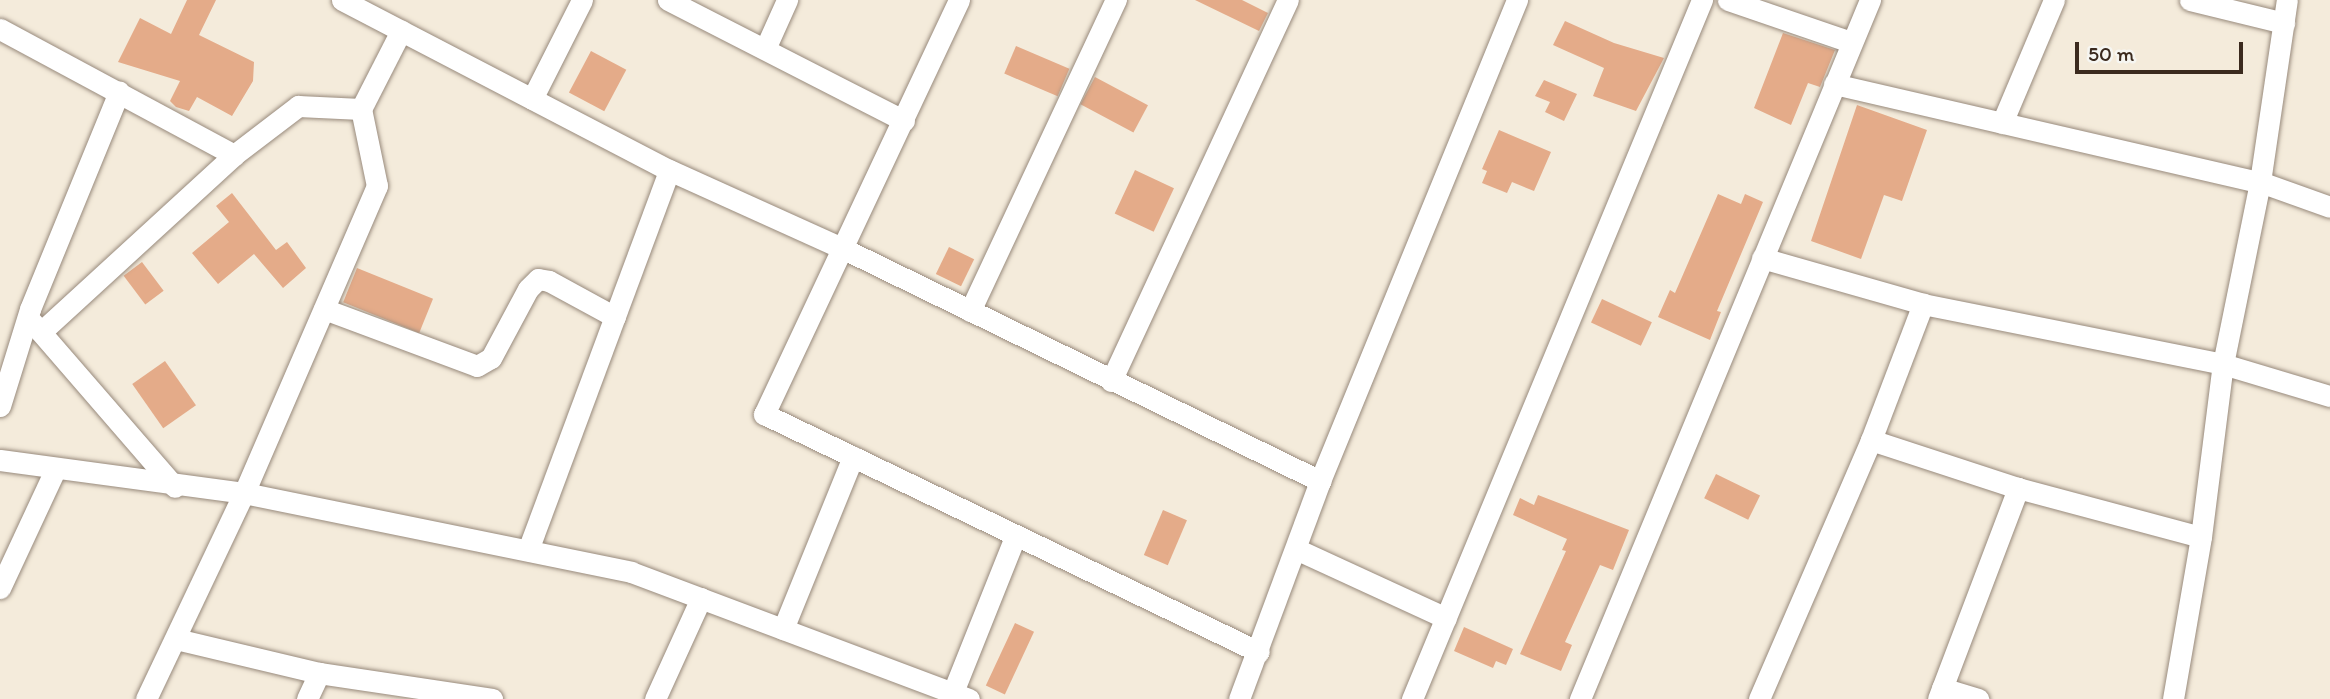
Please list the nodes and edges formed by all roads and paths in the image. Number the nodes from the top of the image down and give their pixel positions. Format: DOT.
graph roads {
  1 [pos="342,0"];
  2 [pos="582,0"];
  3 [pos="668,0"];
  4 [pos="787,0"];
  5 [pos="959,0"];
  6 [pos="1116,0"];
  7 [pos="1288,0"];
  8 [pos="1517,0"];
  9 [pos="1702,0"];
  10 [pos="1728,0"];
  11 [pos="1870,0"];
  12 [pos="2054,0"];
  13 [pos="2190,0"];
  14 [pos="2287,0"];
  15 [pos="2284,23"];
  16 [pos="0,29"];
  17 [pos="401,31"];
  18 [pos="1851,42"];
  19 [pos="765,50"];
  20 [pos="1834,84"];
  21 [pos="119,92"];
  22 [pos="532,99"];
  23 [pos="361,109"];
  24 [pos="904,121"];
  25 [pos="2002,123"];
  26 [pos="234,155"];
  27 [pos="670,170"];
  28 [pos="2260,182"];
  29 [pos="2330,207"];
  30 [pos="844,249"];
  31 [pos="1762,258"];
  32 [pos="1923,304"];
  33 [pos="324,309"];
  34 [pos="971,311"];
  35 [pos="615,317"];
  36 [pos="34,324"];
  37 [pos="2222,364"];
  38 [pos="1111,381"];
  39 [pos="2330,396"];
  40 [pos="0,406"];
  41 [pos="1871,440"];
  42 [pos="853,457"];
  43 [pos="0,460"];
  44 [pos="55,470"];
  45 [pos="1320,481"];
  46 [pos="175,487"];
  47 [pos="2018,488"];
  48 [pos="244,493"];
  49 [pos="1015,537"];
  50 [pos="2201,537"];
  51 [pos="1296,549"];
  52 [pos="528,550"];
  53 [pos="0,588"];
  54 [pos="701,598"];
  55 [pos="1446,618"];
  56 [pos="783,629"];
  57 [pos="176,639"];
  58 [pos="1259,652"];
  59 [pos="319,673"];
  60 [pos="1940,694"];
  61 [pos="961,696"];
  62 [pos="146,699"];
  63 [pos="307,699"];
  64 [pos="492,699"];
  65 [pos="655,699"];
  66 [pos="1239,699"];
  67 [pos="1412,699"];
  68 [pos="1580,699"];
  69 [pos="1759,699"];
  70 [pos="1978,699"];
  71 [pos="2173,699"];
  1 -- 17 [label="street"];
  2 -- 22 [label="street"];
  3 -- 19 [label="street"];
  4 -- 19 [label="street"];
  5 -- 24 [label="street"];
  6 -- 34 [label="street"];
  7 -- 38 [label="street"];
  8 -- 45 [label="street"];
  9 -- 55 [label="street"];
  10 -- 18 [label="street"];
  11 -- 18 [label="street"];
  12 -- 25 [label="street"];
  13 -- 15 [label="street"];
  14 -- 15 [label="street"];
  15 -- 28 [label="street"];
  16 -- 21 [label="street"];
  17 -- 22 [label="street"];
  17 -- 23 [label="street"];
  18 -- 20 [label="street"];
  19 -- 24 [label="street"];
  20 -- 25 [label="street"];
  20 -- 31 [label="street"];
  21 -- 26 [label="street"];
  21 -- 36 [label="street"];
  22 -- 27 [label="street"];
  23 -- 26 [label="street"];
  23 -- 33 [label="street"];
  24 -- 30 [label="street"];
  25 -- 28 [label="street"];
  26 -- 36 [label="street"];
  27 -- 30 [label="street"];
  27 -- 35 [label="street"];
  28 -- 29 [label="street"];
  28 -- 37 [label="street"];
  30 -- 34 [label="street"];
  30 -- 42 [label="street"];
  31 -- 32 [label="street"];
  31 -- 68 [label="street"];
  32 -- 37 [label="street"];
  32 -- 41 [label="street"];
  33 -- 35 [label="street"];
  33 -- 48 [label="street"];
  34 -- 38 [label="street"];
  35 -- 52 [label="street"];
  36 -- 40 [label="street"];
  36 -- 46 [label="street"];
  37 -- 39 [label="street"];
  37 -- 50 [label="street"];
  38 -- 45 [label="street"];
  41 -- 47 [label="street"];
  41 -- 69 [label="street"];
  42 -- 49 [label="street"];
  42 -- 56 [label="street"];
  43 -- 44 [label="street"];
  44 -- 46 [label="street"];
  44 -- 53 [label="street"];
  45 -- 51 [label="street"];
  46 -- 48 [label="street"];
  47 -- 50 [label="street"];
  47 -- 60 [label="street"];
  48 -- 52 [label="street"];
  48 -- 57 [label="street"];
  49 -- 58 [label="street"];
  49 -- 61 [label="street"];
  50 -- 71 [label="street"];
  51 -- 55 [label="street"];
  51 -- 58 [label="street"];
  52 -- 54 [label="street"];
  54 -- 56 [label="street"];
  54 -- 65 [label="street"];
  55 -- 67 [label="street"];
  56 -- 61 [label="street"];
  57 -- 59 [label="street"];
  57 -- 62 [label="street"];
  58 -- 66 [label="street"];
  59 -- 63 [label="street"];
  59 -- 64 [label="street"];
  60 -- 70 [label="street"];
}
